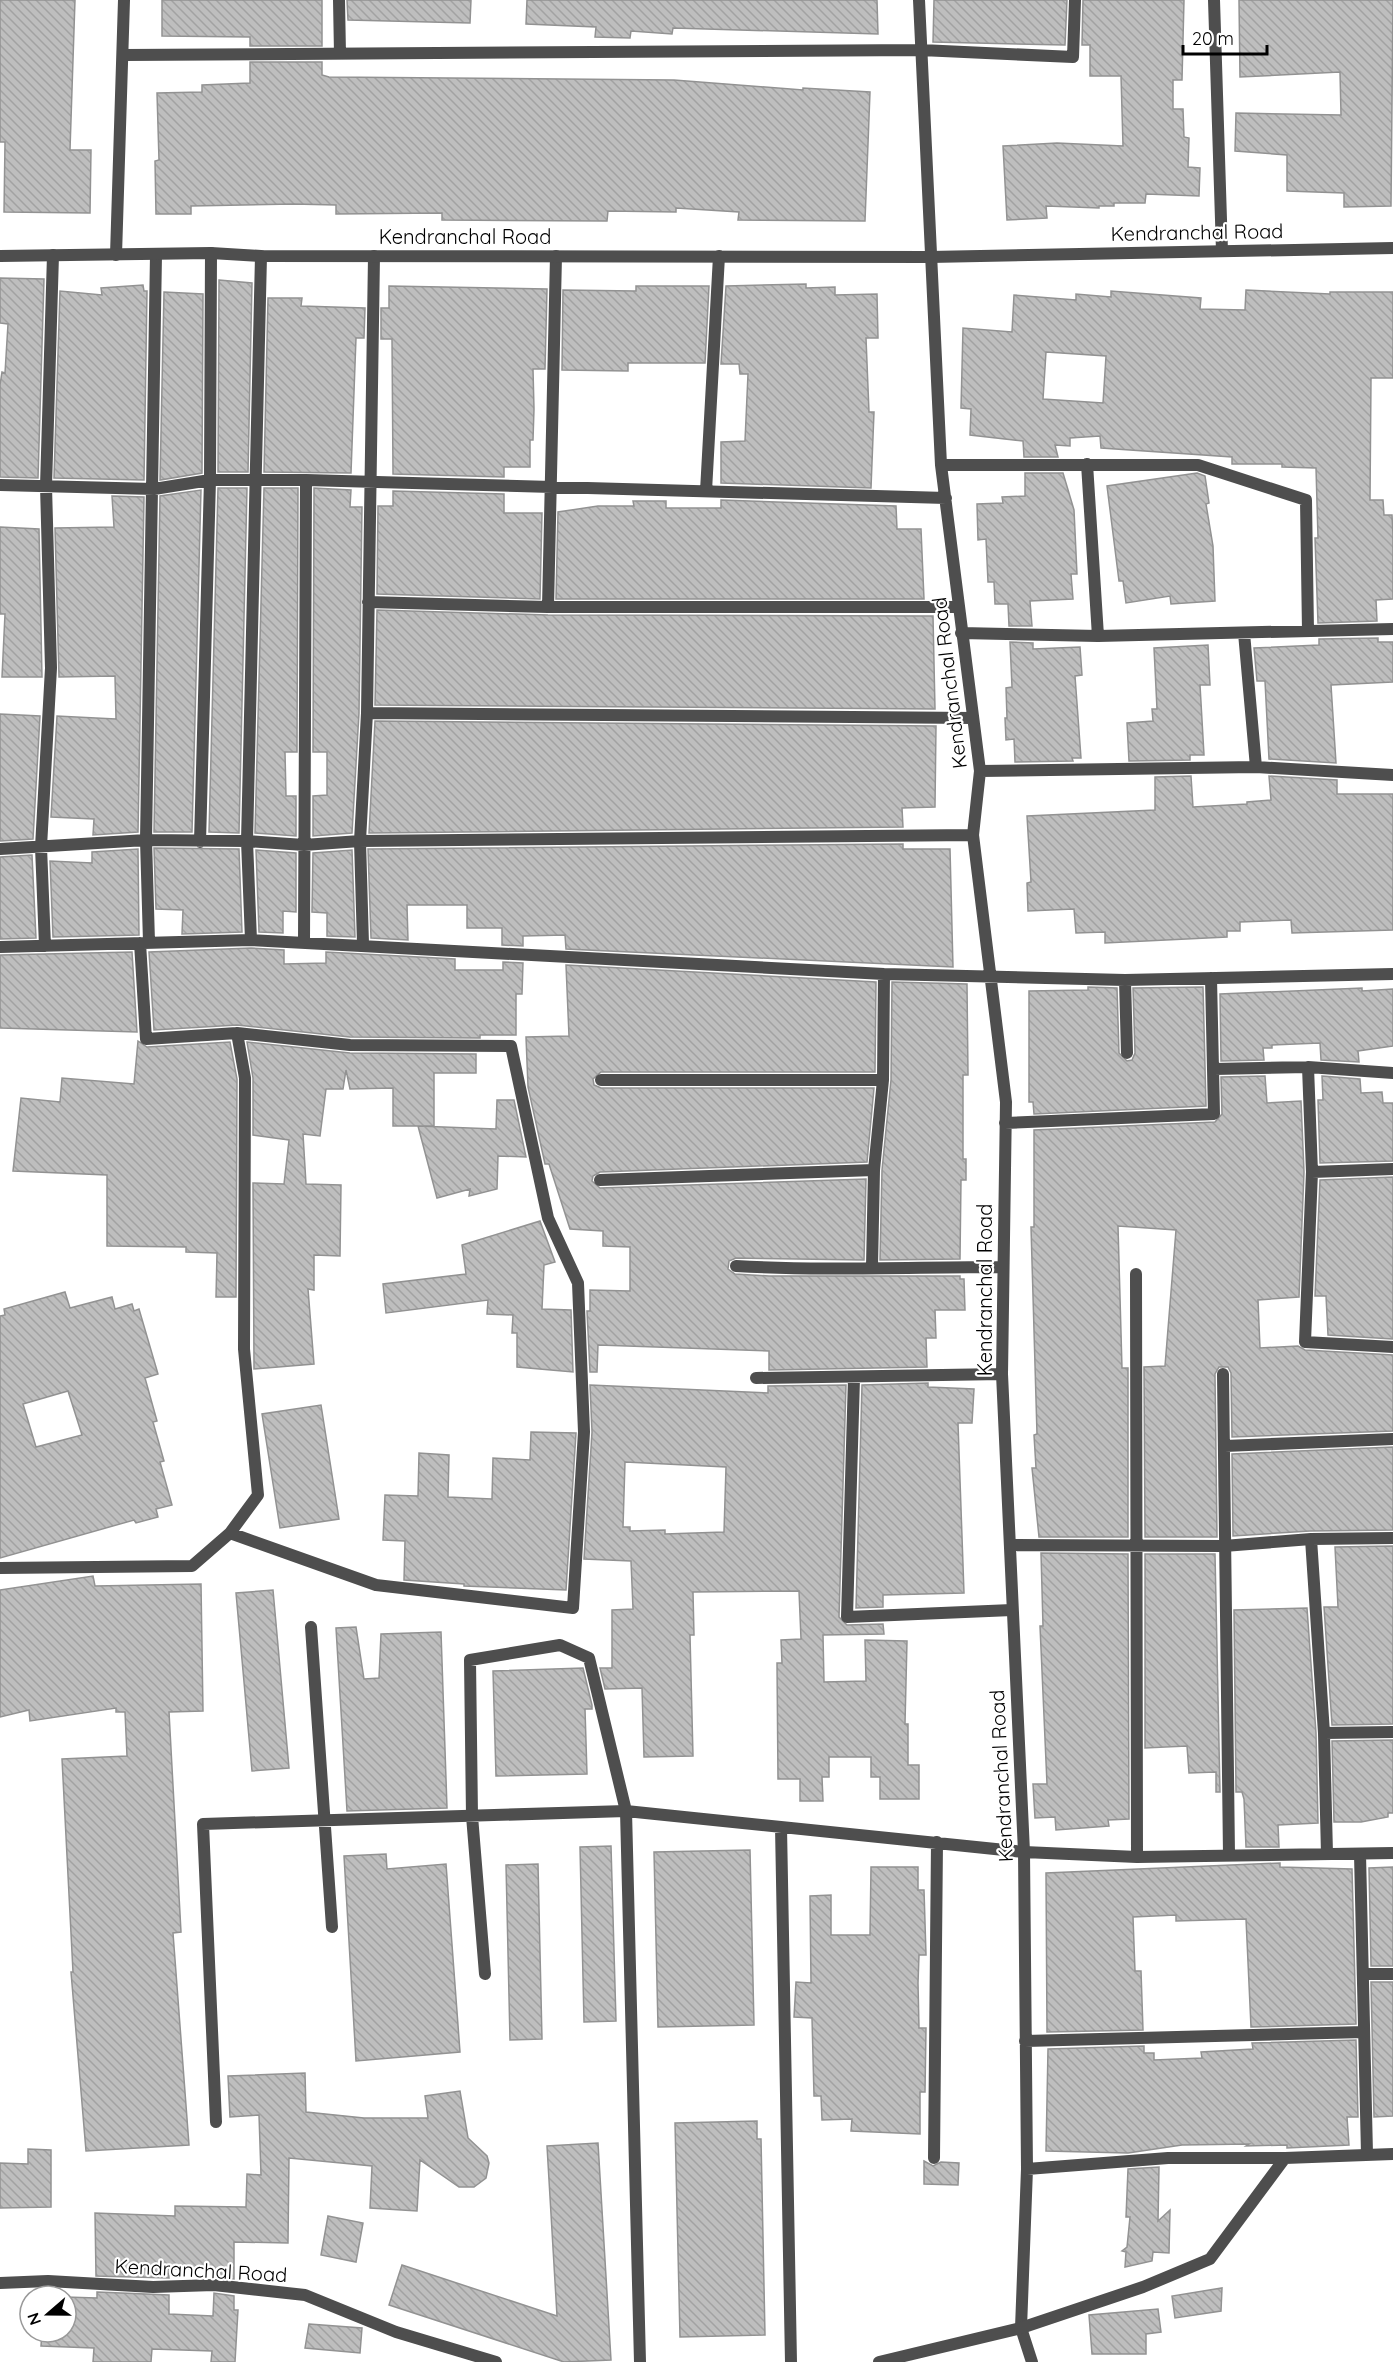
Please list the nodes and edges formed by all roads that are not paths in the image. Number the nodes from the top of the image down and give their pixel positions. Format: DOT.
graph roads {
  1 [pos="124,0"];
  2 [pos="339,0"];
  3 [pos="919,0"];
  4 [pos="1075,0"];
  5 [pos="1214,0"];
  6 [pos="921,50"];
  7 [pos="340,54"];
  8 [pos="124,55"];
  9 [pos="1393,248"];
  10 [pos="1222,251"];
  11 [pos="211,253"];
  12 [pos="52,255"];
  13 [pos="116,255"];
  14 [pos="156,255"];
  15 [pos="0,256"];
  16 [pos="261,256"];
  17 [pos="374,256"];
  18 [pos="556,256"];
  19 [pos="718,256"];
  20 [pos="930,257"];
  21 [pos="1087,464"];
  22 [pos="941,465"];
  23 [pos="210,480"];
  24 [pos="306,480"];
  25 [pos="257,481"];
  26 [pos="369,483"];
  27 [pos="0,485"];
  28 [pos="46,486"];
  29 [pos="553,488"];
  30 [pos="154,489"];
  31 [pos="706,491"];
  32 [pos="946,498"];
  33 [pos="368,602"];
  34 [pos="959,607"];
  35 [pos="549,608"];
  36 [pos="1393,629"];
  37 [pos="1308,631"];
  38 [pos="961,633"];
  39 [pos="1244,633"];
  40 [pos="1098,636"];
  41 [pos="367,713"];
  42 [pos="973,718"];
  43 [pos="1256,767"];
  44 [pos="980,771"];
  45 [pos="1393,775"];
  46 [pos="973,835"];
  47 [pos="146,840"];
  48 [pos="247,841"];
  49 [pos="360,841"];
  50 [pos="200,842"];
  51 [pos="304,845"];
  52 [pos="41,847"];
  53 [pos="0,849"];
  54 [pos="250,940"];
  55 [pos="145,942"];
  56 [pos="304,942"];
  57 [pos="363,944"];
  58 [pos="45,946"];
  59 [pos="0,947"];
  60 [pos="884,974"];
  61 [pos="1393,974"];
  62 [pos="991,975"];
  63 [pos="1211,978"];
  64 [pos="1125,980"];
  65 [pos="237,1033"];
  66 [pos="1127,1053"];
  67 [pos="1308,1066"];
  68 [pos="1214,1070"];
  69 [pos="1393,1073"];
  70 [pos="601,1080"];
  71 [pos="883,1080"];
  72 [pos="1005,1122"];
  73 [pos="1393,1169"];
  74 [pos="874,1170"];
  75 [pos="1312,1172"];
  76 [pos="600,1180"];
  77 [pos="736,1266"];
  78 [pos="873,1266"];
  79 [pos="1003,1267"];
  80 [pos="1136,1274"];
  81 [pos="1393,1347"];
  82 [pos="1002,1374"];
  83 [pos="1223,1374"];
  84 [pos="756,1378"];
  85 [pos="854,1378"];
  86 [pos="1393,1439"];
  87 [pos="1226,1446"];
  88 [pos="230,1533"];
  89 [pos="1393,1538"];
  90 [pos="1311,1539"];
  91 [pos="1011,1545"];
  92 [pos="1134,1545"];
  93 [pos="1224,1546"];
  94 [pos="0,1568"];
  95 [pos="1012,1610"];
  96 [pos="311,1627"];
  97 [pos="1393,1732"];
  98 [pos="1324,1733"];
  99 [pos="626,1811"];
  100 [pos="472,1816"];
  101 [pos="324,1821"];
  102 [pos="781,1827"];
  103 [pos="938,1842"];
  104 [pos="1024,1852"];
  105 [pos="1393,1853"];
  106 [pos="1327,1854"];
  107 [pos="1360,1854"];
  108 [pos="1229,1855"];
  109 [pos="1137,1857"];
  110 [pos="332,1927"];
  111 [pos="485,1974"];
  112 [pos="1362,1974"];
  113 [pos="1393,1974"];
  114 [pos="1364,2032"];
  115 [pos="1025,2041"];
  116 [pos="216,2122"];
  117 [pos="1367,2154"];
  118 [pos="1393,2154"];
  119 [pos="934,2158"];
  120 [pos="1285,2158"];
  121 [pos="1027,2169"];
  122 [pos="0,2283"];
  123 [pos="1021,2328"];
  124 [pos="496,2362"];
  125 [pos="640,2362"];
  126 [pos="791,2362"];
  127 [pos="879,2362"];
  128 [pos="1032,2362"];
  1 -- 8 [label="street"];
  2 -- 7 [label="street"];
  3 -- 6 [label="street, Kendranchal Road"];
  4 -- 6 [label="street"];
  5 -- 10 [label="street"];
  6 -- 7 [label="street"];
  6 -- 20 [label="street, Kendranchal Road"];
  7 -- 8 [label="street"];
  8 -- 13 [label="street"];
  9 -- 10 [label="street, Kendranchal Road"];
  10 -- 20 [label="street, Kendranchal Road"];
  11 -- 14 [label="street, Kendranchal Road"];
  11 -- 16 [label="street, Kendranchal Road"];
  11 -- 23 [label="street"];
  12 -- 13 [label="street, Kendranchal Road"];
  12 -- 15 [label="street, Kendranchal Road"];
  12 -- 28 [label="street"];
  13 -- 14 [label="street, Kendranchal Road"];
  14 -- 30 [label="street"];
  16 -- 17 [label="street, Kendranchal Road"];
  16 -- 25 [label="street"];
  17 -- 18 [label="street, Kendranchal Road"];
  17 -- 26 [label="street"];
  18 -- 19 [label="street, Kendranchal Road"];
  18 -- 29 [label="street"];
  19 -- 20 [label="street, Kendranchal Road"];
  19 -- 31 [label="street"];
  20 -- 22 [label="street, Kendranchal Road"];
  21 -- 22 [label="street"];
  21 -- 37 [label="street"];
  21 -- 40 [label="street"];
  22 -- 32 [label="street, Kendranchal Road"];
  23 -- 25 [label="street"];
  23 -- 30 [label="street"];
  23 -- 50 [label="street"];
  24 -- 25 [label="street"];
  24 -- 26 [label="street"];
  24 -- 51 [label="street"];
  25 -- 48 [label="street"];
  26 -- 29 [label="street"];
  26 -- 33 [label="street"];
  27 -- 28 [label="street"];
  28 -- 30 [label="street"];
  28 -- 52 [label="street"];
  29 -- 31 [label="street"];
  29 -- 35 [label="street"];
  30 -- 47 [label="street"];
  31 -- 32 [label="street"];
  32 -- 34 [label="street, Kendranchal Road"];
  33 -- 35 [label="street"];
  33 -- 41 [label="street"];
  34 -- 35 [label="street"];
  34 -- 38 [label="street, Kendranchal Road"];
  36 -- 37 [label="street"];
  37 -- 39 [label="street"];
  38 -- 40 [label="street"];
  38 -- 42 [label="street, Kendranchal Road"];
  39 -- 40 [label="street"];
  39 -- 43 [label="street"];
  41 -- 42 [label="street"];
  41 -- 49 [label="street"];
  42 -- 44 [label="street, Kendranchal Road"];
  43 -- 44 [label="street"];
  43 -- 45 [label="street"];
  44 -- 46 [label="street, Kendranchal Road"];
  46 -- 49 [label="street"];
  46 -- 62 [label="street, Kendranchal Road"];
  47 -- 50 [label="street"];
  47 -- 52 [label="street"];
  47 -- 55 [label="street"];
  48 -- 50 [label="street"];
  48 -- 51 [label="street"];
  48 -- 54 [label="street"];
  49 -- 51 [label="street"];
  49 -- 57 [label="street"];
  51 -- 56 [label="street"];
  52 -- 53 [label="street"];
  52 -- 58 [label="street"];
  54 -- 55 [label="street"];
  54 -- 56 [label="street"];
  55 -- 58 [label="street"];
  55 -- 65 [label="street"];
  56 -- 57 [label="street"];
  57 -- 60 [label="street"];
  58 -- 59 [label="street"];
  60 -- 62 [label="street"];
  60 -- 71 [label="street"];
  61 -- 63 [label="street"];
  62 -- 64 [label="street"];
  62 -- 72 [label="street, Kendranchal Road"];
  63 -- 64 [label="street"];
  63 -- 68 [label="street"];
  64 -- 66 [label="street"];
  65 -- 88 [label="street"];
  65 -- 88 [label="street"];
  67 -- 68 [label="street"];
  67 -- 69 [label="street"];
  67 -- 75 [label="street"];
  68 -- 72 [label="street"];
  70 -- 71 [label="street"];
  71 -- 74 [label="street"];
  72 -- 79 [label="street, Kendranchal Road"];
  73 -- 75 [label="street"];
  74 -- 76 [label="street"];
  74 -- 78 [label="street"];
  75 -- 81 [label="street"];
  77 -- 78 [label="street"];
  78 -- 79 [label="street"];
  79 -- 82 [label="street, Kendranchal Road"];
  80 -- 92 [label="street"];
  82 -- 85 [label="street"];
  82 -- 91 [label="street, Kendranchal Road"];
  83 -- 87 [label="street"];
  84 -- 85 [label="street"];
  85 -- 95 [label="street"];
  86 -- 87 [label="street"];
  87 -- 93 [label="street"];
  88 -- 94 [label="street"];
  89 -- 90 [label="street"];
  90 -- 93 [label="street"];
  90 -- 98 [label="street"];
  91 -- 92 [label="street"];
  91 -- 95 [label="street, Kendranchal Road"];
  92 -- 93 [label="street"];
  92 -- 109 [label="street"];
  93 -- 108 [label="street"];
  95 -- 104 [label="street, Kendranchal Road"];
  96 -- 101 [label="street"];
  97 -- 98 [label="street"];
  98 -- 106 [label="street"];
  99 -- 100 [label="street"];
  99 -- 100 [label="street"];
  99 -- 102 [label="street"];
  99 -- 125 [label="street"];
  100 -- 101 [label="street"];
  100 -- 111 [label="street"];
  101 -- 110 [label="street"];
  101 -- 116 [label="street"];
  102 -- 103 [label="street"];
  102 -- 126 [label="street"];
  103 -- 104 [label="street"];
  103 -- 119 [label="street"];
  104 -- 109 [label="street"];
  104 -- 115 [label="street, Kendranchal Road"];
  105 -- 107 [label="street"];
  106 -- 107 [label="street"];
  106 -- 108 [label="street"];
  107 -- 112 [label="street"];
  108 -- 109 [label="street"];
  112 -- 113 [label="street"];
  112 -- 114 [label="street"];
  114 -- 115 [label="street"];
  114 -- 117 [label="street"];
  115 -- 121 [label="street, Kendranchal Road"];
  117 -- 118 [label="street"];
  117 -- 120 [label="street"];
  120 -- 121 [label="street"];
  120 -- 123 [label="street"];
  121 -- 123 [label="street, Kendranchal Road"];
  122 -- 124 [label="street, Kendranchal Road"];
  123 -- 127 [label="street"];
  123 -- 128 [label="street"];
}
